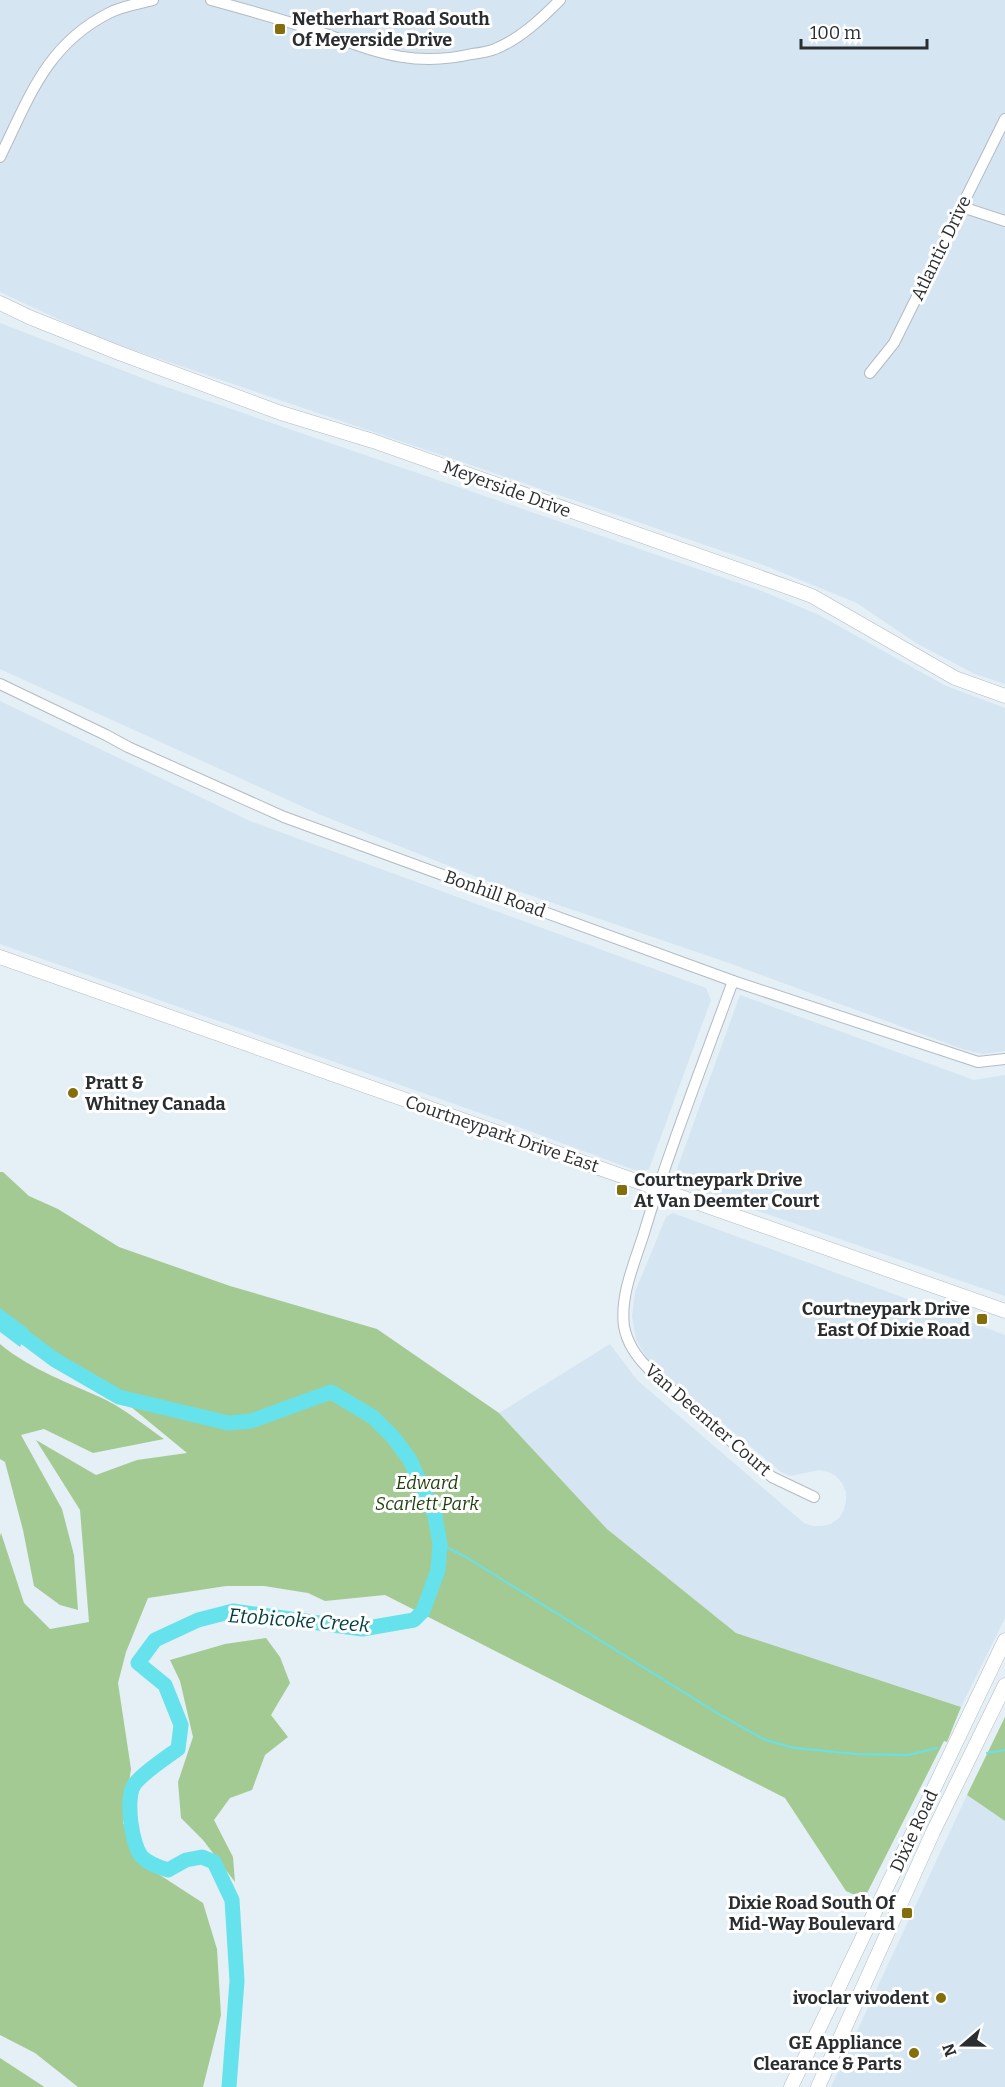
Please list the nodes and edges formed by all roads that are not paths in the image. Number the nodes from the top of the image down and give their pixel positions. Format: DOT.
graph roads {
  1 [pos="153,0"];
  2 [pos="212,0"];
  3 [pos="560,0"];
  4 [pos="1005,119"];
  5 [pos="0,157"];
  6 [pos="962,207"];
  7 [pos="1005,221"];
  8 [pos="0,303"];
  9 [pos="870,373"];
  10 [pos="0,684"];
  11 [pos="1005,696"];
  12 [pos="0,957"];
  13 [pos="733,981"];
  14 [pos="1005,1059"];
  15 [pos="658,1187"];
  16 [pos="1005,1311"];
  17 [pos="814,1497"];
  18 [pos="1005,1640"];
  19 [pos="1005,1685"];
  20 [pos="969,1716"];
  21 [pos="986,1724"];
  22 [pos="917,1825"];
  23 [pos="933,1832"];
  24 [pos="792,2087"];
  25 [pos="818,2087"];
  1 -- 5 [label="street"];
  2 -- 3 [label="street"];
  4 -- 6 [label="street, Atlantic Drive"];
  6 -- 7 [label="street"];
  6 -- 9 [label="street, Atlantic Drive"];
  8 -- 11 [label="street, Meyerside Drive"];
  10 -- 13 [label="street, Bonhill Road"];
  12 -- 15 [label="street, Courtneypark Drive East"];
  13 -- 14 [label="street, Bonhill Road"];
  13 -- 15 [label="street, Van Deemter Court"];
  15 -- 16 [label="street, Courtneypark Drive East"];
  15 -- 17 [label="street, Van Deemter Court"];
  18 -- 20 [label="street, Dixie Road"];
  19 -- 21 [label="street, Dixie Road"];
  20 -- 21 [label="street"];
  20 -- 22 [label="street, Dixie Road"];
  21 -- 23 [label="street, Dixie Road"];
  22 -- 23 [label="street"];
  22 -- 24 [label="street, Dixie Road"];
  23 -- 25 [label="street, Dixie Road"];
}
